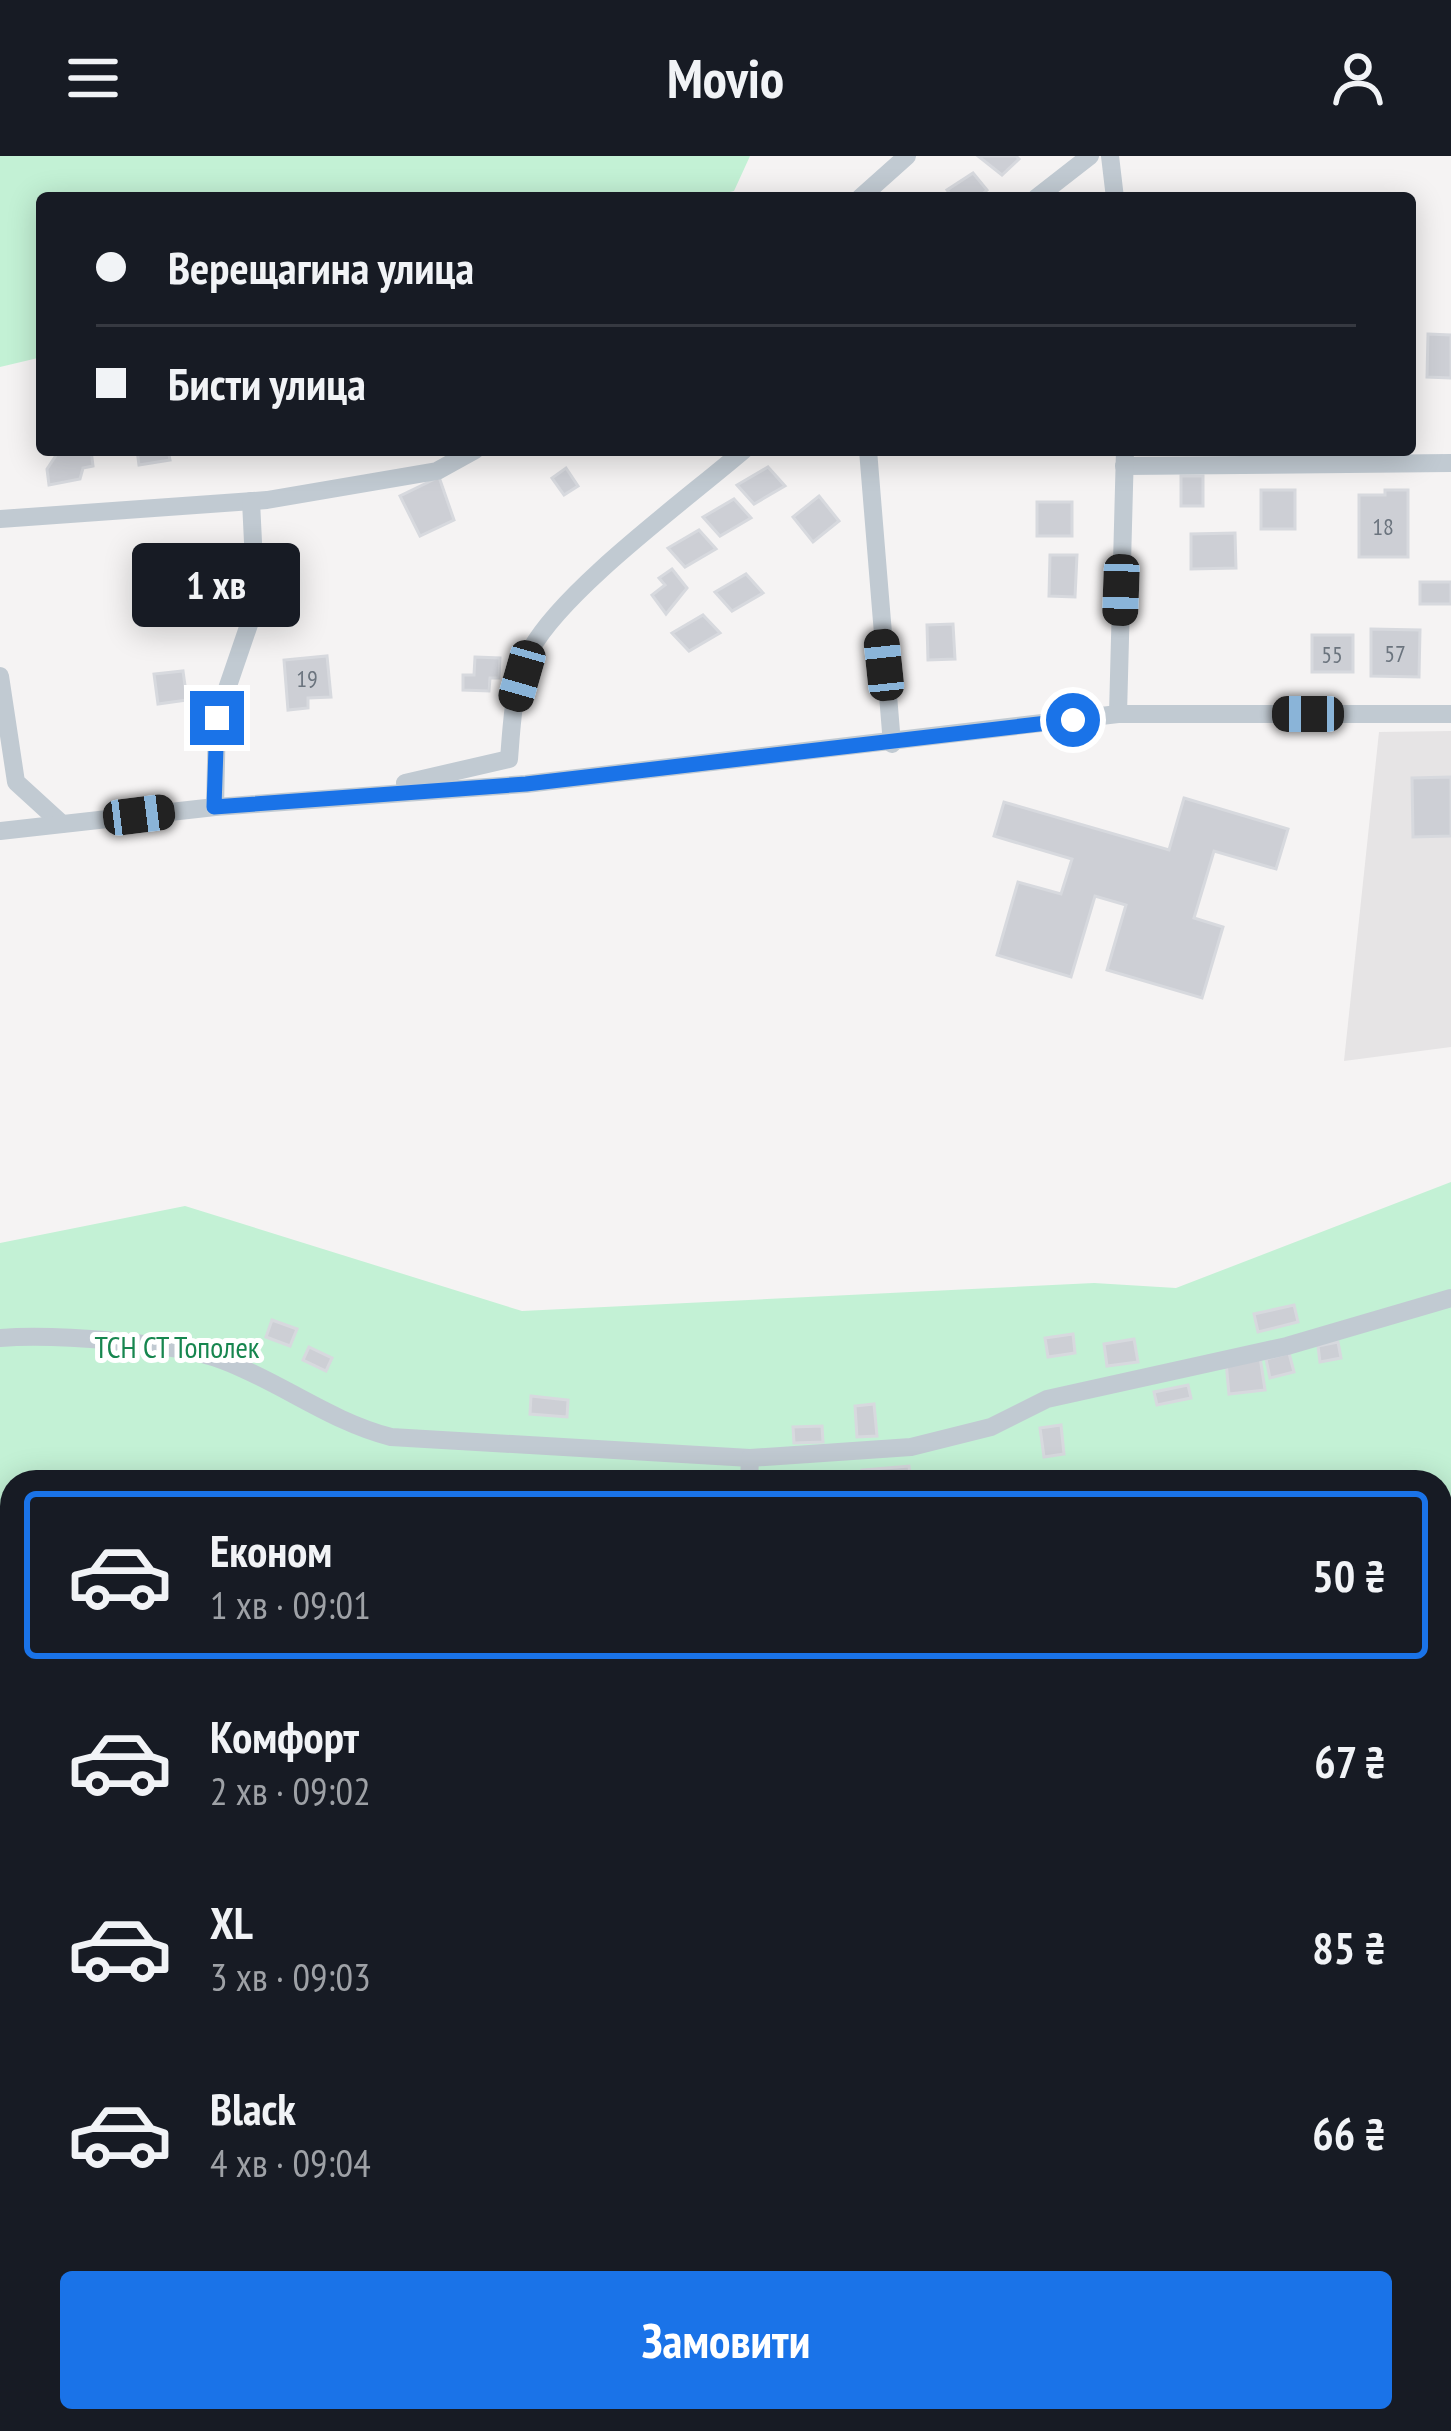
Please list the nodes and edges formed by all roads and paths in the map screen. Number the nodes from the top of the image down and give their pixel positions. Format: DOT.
graph roads {
  1 [pos="907,156"];
  2 [pos="1090,156"];
  3 [pos="1110,156"];
  4 [pos="867,192"];
  5 [pos="1044,192"];
  6 [pos="1114,192"];
  7 [pos="464,456"];
  8 [pos="737,456"];
  9 [pos="868,456"];
  10 [pos="1125,458"];
  11 [pos="1451,463"];
  12 [pos="251,501"];
  13 [pos="0,519"];
  14 [pos="0,676"];
  15 [pos="1118,714"];
  16 [pos="1451,714"];
  17 [pos="892,744"];
  18 [pos="349,797"];
  19 [pos="214,807"];
  20 [pos="62,824"];
  21 [pos="0,831"];
  22 [pos="1451,1298"];
  23 [pos="0,1338"];
  24 [pos="750,1458"];
  25 [pos="750,1470"];
  1 -- 4 [label="street"];
  2 -- 5 [label="street"];
  3 -- 6 [label="street"];
  7 -- 12 [label="street"];
  8 -- 18 [label="street"];
  9 -- 17 [label="street"];
  10 -- 11 [label="street"];
  10 -- 15 [label="street"];
  12 -- 13 [label="street"];
  12 -- 19 [label="street"];
  14 -- 20 [label="street"];
  15 -- 16 [label="street"];
  15 -- 17 [label="street"];
  17 -- 18 [label="street"];
  18 -- 19 [label="street"];
  19 -- 20 [label="street"];
  20 -- 21 [label="street"];
  22 -- 24 [label="street"];
  23 -- 24 [label="street"];
  24 -- 25 [label="street"];
}
